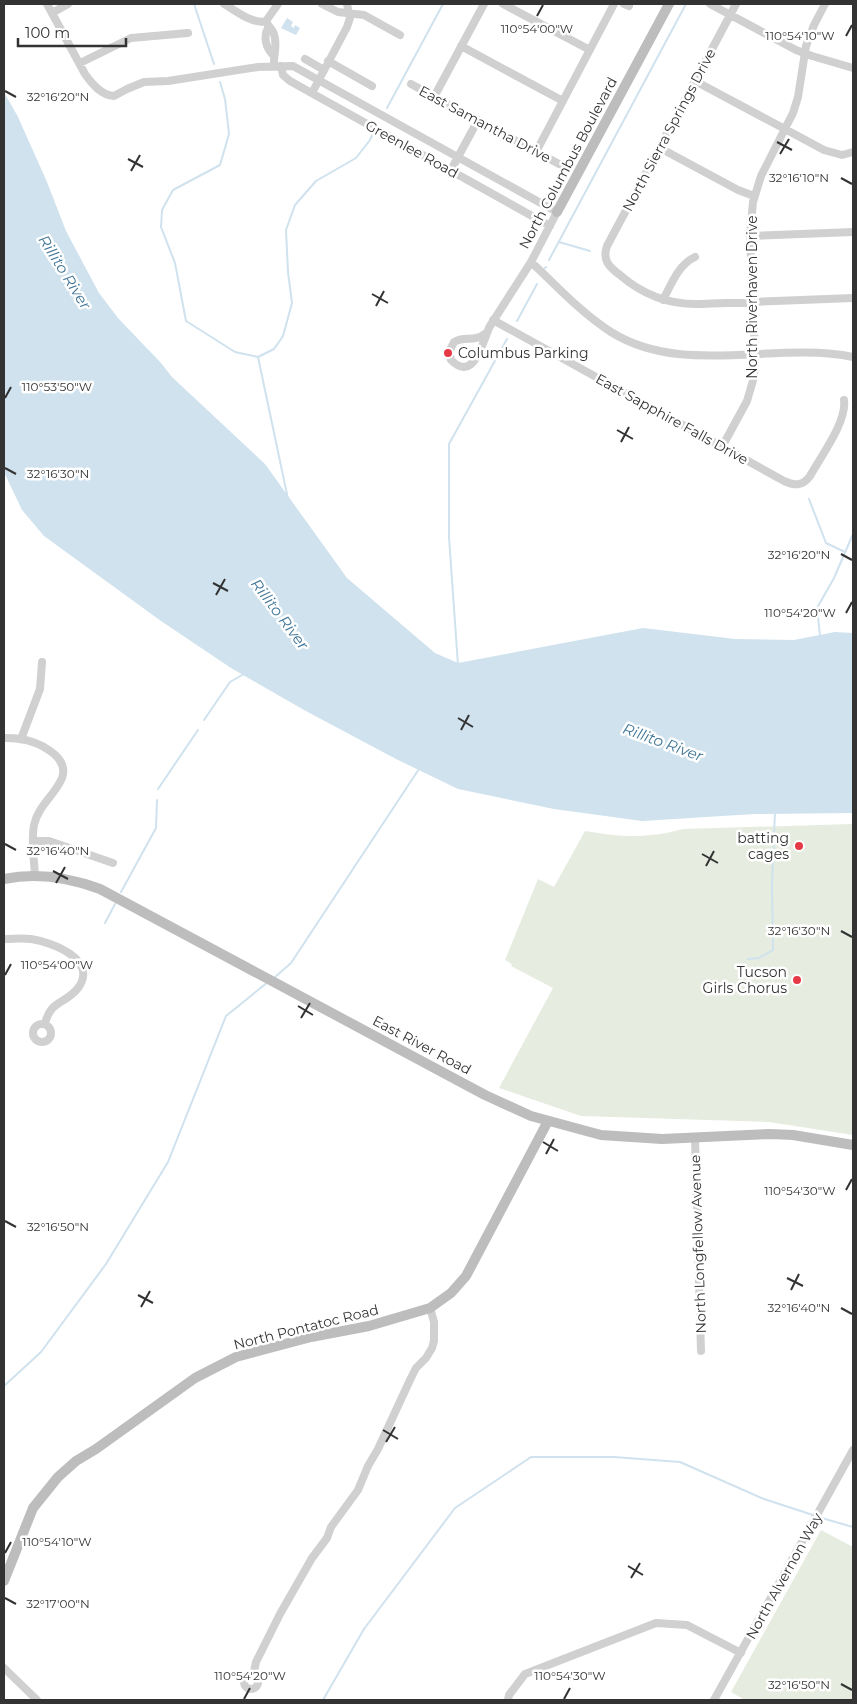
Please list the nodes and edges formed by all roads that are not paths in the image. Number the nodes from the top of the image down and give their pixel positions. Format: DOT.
graph roads {
  1 [pos="47,4"];
  2 [pos="68,4"];
  3 [pos="224,4"];
  4 [pos="278,4"];
  5 [pos="322,4"];
  6 [pos="346,4"];
  7 [pos="484,4"];
  8 [pos="503,4"];
  9 [pos="614,4"];
  10 [pos="669,4"];
  11 [pos="710,4"];
  12 [pos="736,4"];
  13 [pos="825,4"];
  14 [pos="52,13"];
  15 [pos="348,13"];
  16 [pos="730,15"];
  17 [pos="267,25"];
  18 [pos="188,33"];
  19 [pos="400,35"];
  20 [pos="461,46"];
  21 [pos="590,50"];
  22 [pos="804,53"];
  23 [pos="305,59"];
  24 [pos="328,62"];
  25 [pos="80,63"];
  26 [pos="277,66"];
  27 [pos="853,68"];
  28 [pos="324,70"];
  29 [pos="318,79"];
  30 [pos="695,81"];
  31 [pos="411,84"];
  32 [pos="372,86"];
  33 [pos="312,93"];
  34 [pos="434,97"];
  35 [pos="563,101"];
  36 [pos="478,120"];
  37 [pos="785,130"];
  38 [pos="660,148"];
  39 [pos="536,152"];
  40 [pos="853,152"];
  41 [pos="458,157"];
  42 [pos="559,164"];
  43 [pos="451,170"];
  44 [pos="754,196"];
  45 [pos="557,212"];
  46 [pos="550,226"];
  47 [pos="853,232"];
  48 [pos="750,236"];
  49 [pos="695,258"];
  50 [pos="530,262"];
  51 [pos="853,298"];
  52 [pos="663,300"];
  53 [pos="753,302"];
  54 [pos="493,320"];
  55 [pos="486,333"];
  56 [pos="755,353"];
  57 [pos="853,357"];
  58 [pos="844,400"];
  59 [pos="722,447"];
  60 [pos="42,662"];
  61 [pos="4,738"];
  62 [pos="21,739"];
  63 [pos="33,841"];
  64 [pos="113,863"];
  65 [pos="35,875"];
  66 [pos="4,879"];
  67 [pos="4,939"];
  68 [pos="45,1024"];
  69 [pos="548,1121"];
  70 [pos="695,1138"];
  71 [pos="853,1145"];
  72 [pos="430,1308"];
  73 [pos="700,1351"];
  74 [pos="853,1450"];
  75 [pos="4,1581"];
  76 [pos="741,1653"];
  77 [pos="4,1668"];
  78 [pos="253,1676"];
  79 [pos="37,1700"];
  80 [pos="508,1700"];
  81 [pos="714,1700"];
  1 -- 14 [label="street"];
  2 -- 14 [label="street"];
  3 -- 17 [label="street"];
  4 -- 17 [label="street"];
  5 -- 15 [label="street"];
  6 -- 15 [label="street"];
  7 -- 20 [label="street"];
  8 -- 21 [label="street"];
  9 -- 21 [label="street"];
  10 -- 45 [label="street, North Columbus Boulevard"];
  11 -- 16 [label="street"];
  12 -- 16 [label="street, North Sierra Springs Drive"];
  13 -- 22 [label="street, North Riverhaven Drive"];
  14 -- 25 [label="street"];
  15 -- 19 [label="street"];
  15 -- 24 [label="street"];
  16 -- 22 [label="street"];
  16 -- 30 [label="street, North Sierra Springs Drive"];
  17 -- 26 [label="street"];
  18 -- 25 [label="street"];
  20 -- 34 [label="street"];
  20 -- 35 [label="street"];
  21 -- 35 [label="street"];
  22 -- 27 [label="street"];
  22 -- 37 [label="street, North Riverhaven Drive"];
  23 -- 28 [label="street"];
  24 -- 28 [label="street"];
  24 -- 32 [label="street"];
  25 -- 26 [label="street, Greenlee Road"];
  26 -- 29 [label="street, Greenlee Road"];
  26 -- 33 [label="street, Greenlee Road"];
  28 -- 29 [label="street"];
  29 -- 33 [label="street"];
  29 -- 41 [label="street, Greenlee Road"];
  30 -- 37 [label="street"];
  30 -- 38 [label="street, North Sierra Springs Drive"];
  31 -- 34 [label="street, East Samantha Drive"];
  33 -- 43 [label="street, Greenlee Road"];
  34 -- 36 [label="street, East Samantha Drive"];
  35 -- 39 [label="street"];
  36 -- 39 [label="street, East Samantha Drive"];
  36 -- 41 [label="street"];
  37 -- 40 [label="street"];
  37 -- 44 [label="street, North Riverhaven Drive"];
  38 -- 44 [label="street"];
  38 -- 52 [label="street, North Sierra Springs Drive"];
  39 -- 42 [label="street, East Samantha Drive"];
  41 -- 43 [label="street"];
  41 -- 45 [label="street, Greenlee Road"];
  43 -- 46 [label="street, Greenlee Road"];
  44 -- 48 [label="street, North Riverhaven Drive"];
  45 -- 46 [label="street, North Columbus Boulevard"];
  46 -- 50 [label="street, North Columbus Boulevard"];
  47 -- 48 [label="street"];
  48 -- 53 [label="street, North Riverhaven Drive"];
  49 -- 52 [label="street"];
  50 -- 54 [label="street, North Columbus Boulevard"];
  50 -- 56 [label="street"];
  51 -- 53 [label="street"];
  52 -- 53 [label="street"];
  53 -- 56 [label="street, North Riverhaven Drive"];
  54 -- 55 [label="street, North Columbus Boulevard"];
  54 -- 59 [label="street, East Sapphire Falls Drive"];
  55 -- 55 [label="street, North Columbus Boulevard"];
  56 -- 57 [label="street"];
  56 -- 59 [label="street, North Riverhaven Drive"];
  58 -- 59 [label="street, East Sapphire Falls Drive"];
  60 -- 62 [label="street"];
  61 -- 62 [label="street"];
  62 -- 63 [label="street"];
  63 -- 64 [label="street"];
  63 -- 65 [label="street"];
  65 -- 66 [label="street, East River Road"];
  65 -- 69 [label="street, East River Road"];
  67 -- 68 [label="street"];
  69 -- 70 [label="street, East River Road"];
  69 -- 72 [label="street, North Pontatoc Road"];
  70 -- 71 [label="street, East River Road"];
  70 -- 73 [label="street, North Longfellow Avenue"];
  72 -- 75 [label="street, North Pontatoc Road"];
  72 -- 78 [label="street"];
  74 -- 76 [label="street, North Alvernon Way"];
  76 -- 80 [label="street"];
  76 -- 81 [label="street, North Alvernon Way"];
  77 -- 79 [label="street"];
}
